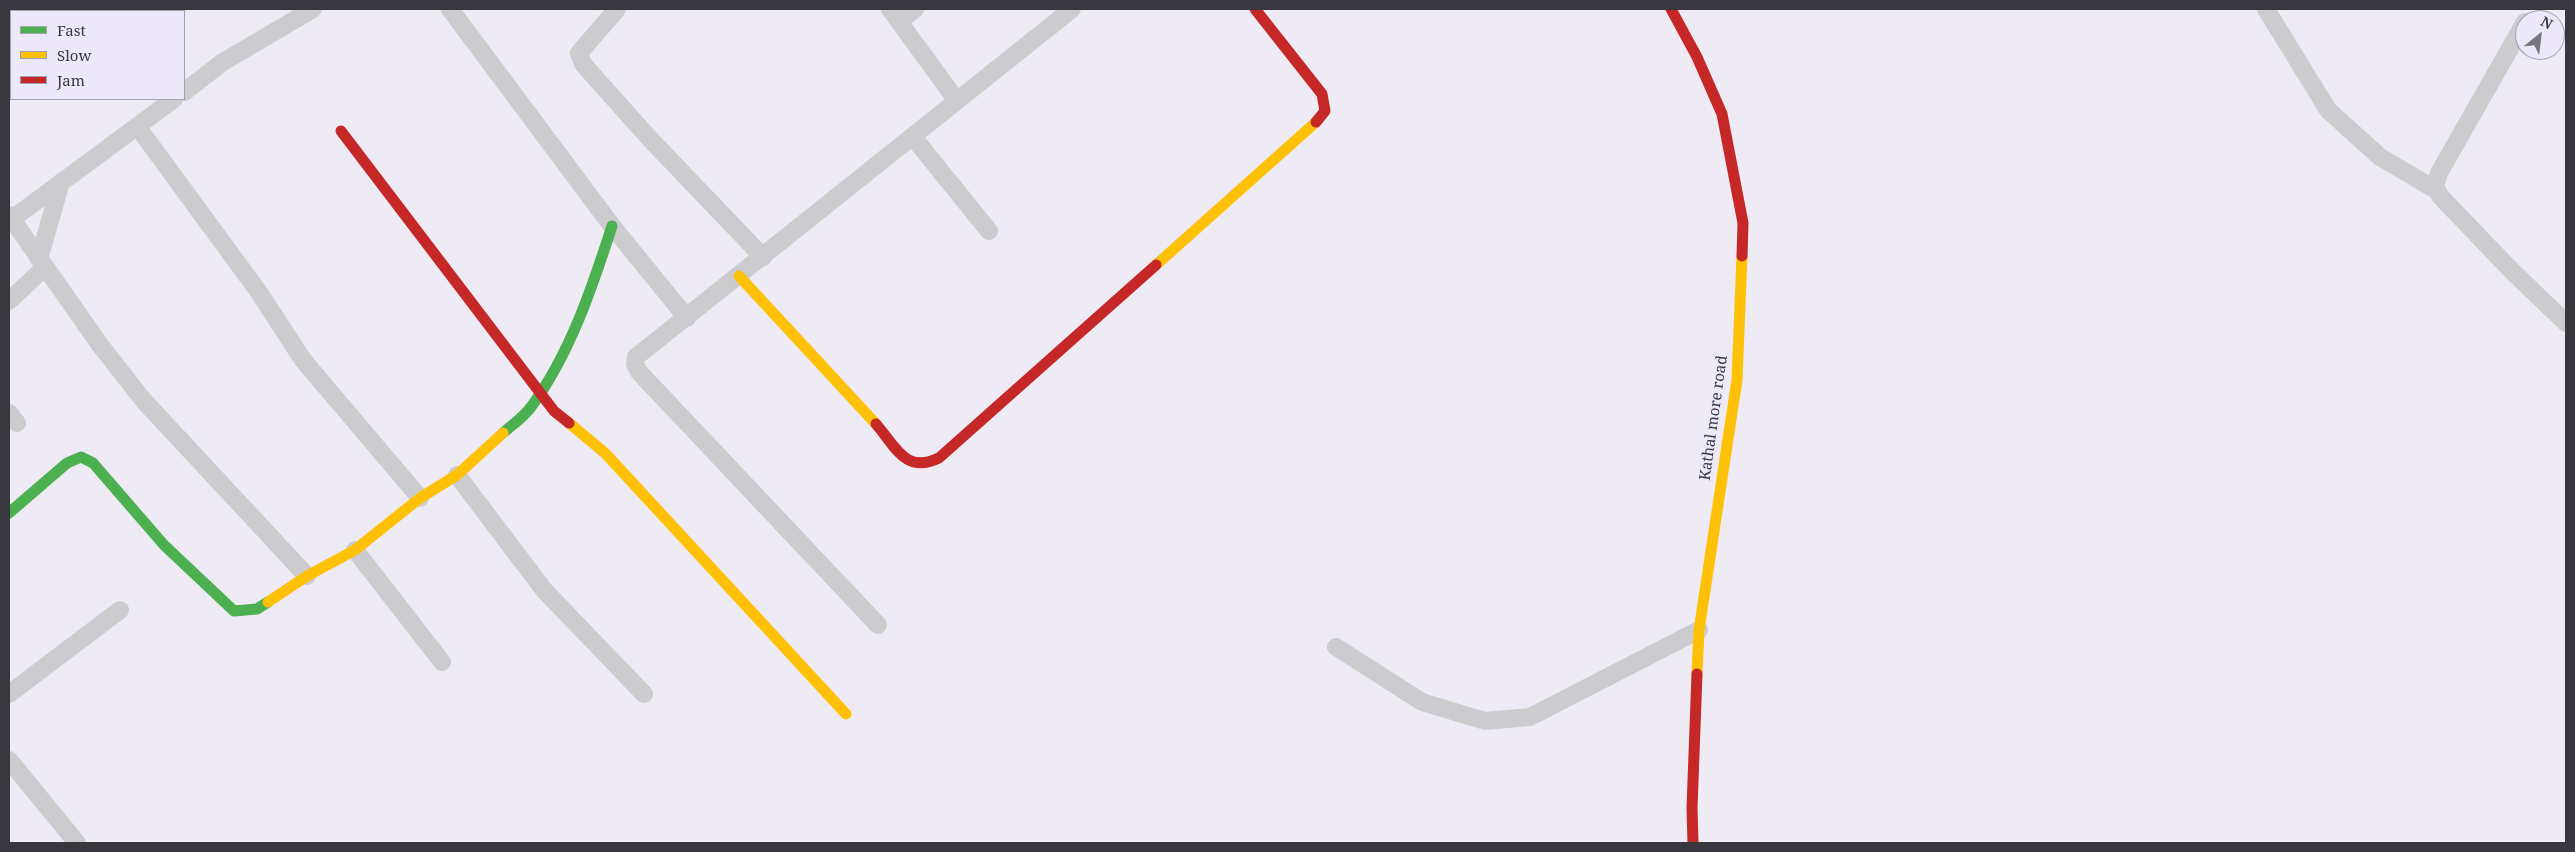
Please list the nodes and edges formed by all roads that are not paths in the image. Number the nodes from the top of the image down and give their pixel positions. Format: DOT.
graph roads {
  1 [pos="313,9"];
  2 [pos="450,9"];
  3 [pos="617,9"];
  4 [pos="915,9"];
  5 [pos="1072,9"];
  6 [pos="1255,9"];
  7 [pos="1671,9"];
  8 [pos="2266,9"];
  9 [pos="895,15"];
  10 [pos="2515,40"];
  11 [pos="185,91"];
  12 [pos="173,100"];
  13 [pos="957,101"];
  14 [pos="137,126"];
  15 [pos="341,131"];
  16 [pos="913,137"];
  17 [pos="61,182"];
  18 [pos="2436,190"];
  19 [pos="10,217"];
  20 [pos="612,226"];
  21 [pos="989,231"];
  22 [pos="762,257"];
  23 [pos="42,263"];
  24 [pos="739,276"];
  25 [pos="9,300"];
  26 [pos="687,318"];
  27 [pos="2566,323"];
  28 [pos="539,394"];
  29 [pos="456,476"];
  30 [pos="420,498"];
  31 [pos="9,513"];
  32 [pos="355,550"];
  33 [pos="307,576"];
  34 [pos="120,610"];
  35 [pos="878,625"];
  36 [pos="1699,630"];
  37 [pos="1336,647"];
  38 [pos="442,662"];
  39 [pos="9,694"];
  40 [pos="644,694"];
  41 [pos="846,714"];
  42 [pos="9,760"];
  43 [pos="77,843"];
  44 [pos="1693,843"];
  1 -- 11 [label="street"];
  2 -- 20 [label="street"];
  3 -- 22 [label="street"];
  4 -- 9 [label="street"];
  5 -- 13 [label="street"];
  6 -- 24 [label="street"];
  7 -- 36 [label="street, Kathal more road"];
  8 -- 18 [label="street"];
  9 -- 13 [label="street"];
  10 -- 18 [label="street"];
  12 -- 14 [label="street"];
  13 -- 16 [label="street"];
  14 -- 17 [label="street"];
  14 -- 30 [label="street"];
  15 -- 28 [label="street"];
  16 -- 21 [label="street"];
  16 -- 22 [label="street"];
  17 -- 19 [label="street"];
  17 -- 23 [label="street"];
  18 -- 27 [label="street"];
  19 -- 23 [label="street"];
  20 -- 26 [label="street"];
  20 -- 28 [label="street"];
  22 -- 24 [label="street"];
  23 -- 25 [label="street"];
  23 -- 33 [label="street"];
  24 -- 26 [label="street"];
  26 -- 35 [label="street"];
  28 -- 29 [label="street"];
  28 -- 41 [label="street"];
  29 -- 30 [label="street"];
  29 -- 40 [label="street"];
  30 -- 32 [label="street"];
  31 -- 33 [label="street"];
  32 -- 33 [label="street"];
  32 -- 38 [label="street"];
  34 -- 39 [label="street"];
  36 -- 37 [label="street"];
  36 -- 44 [label="street, Kathal more road"];
  42 -- 43 [label="street"];
}
